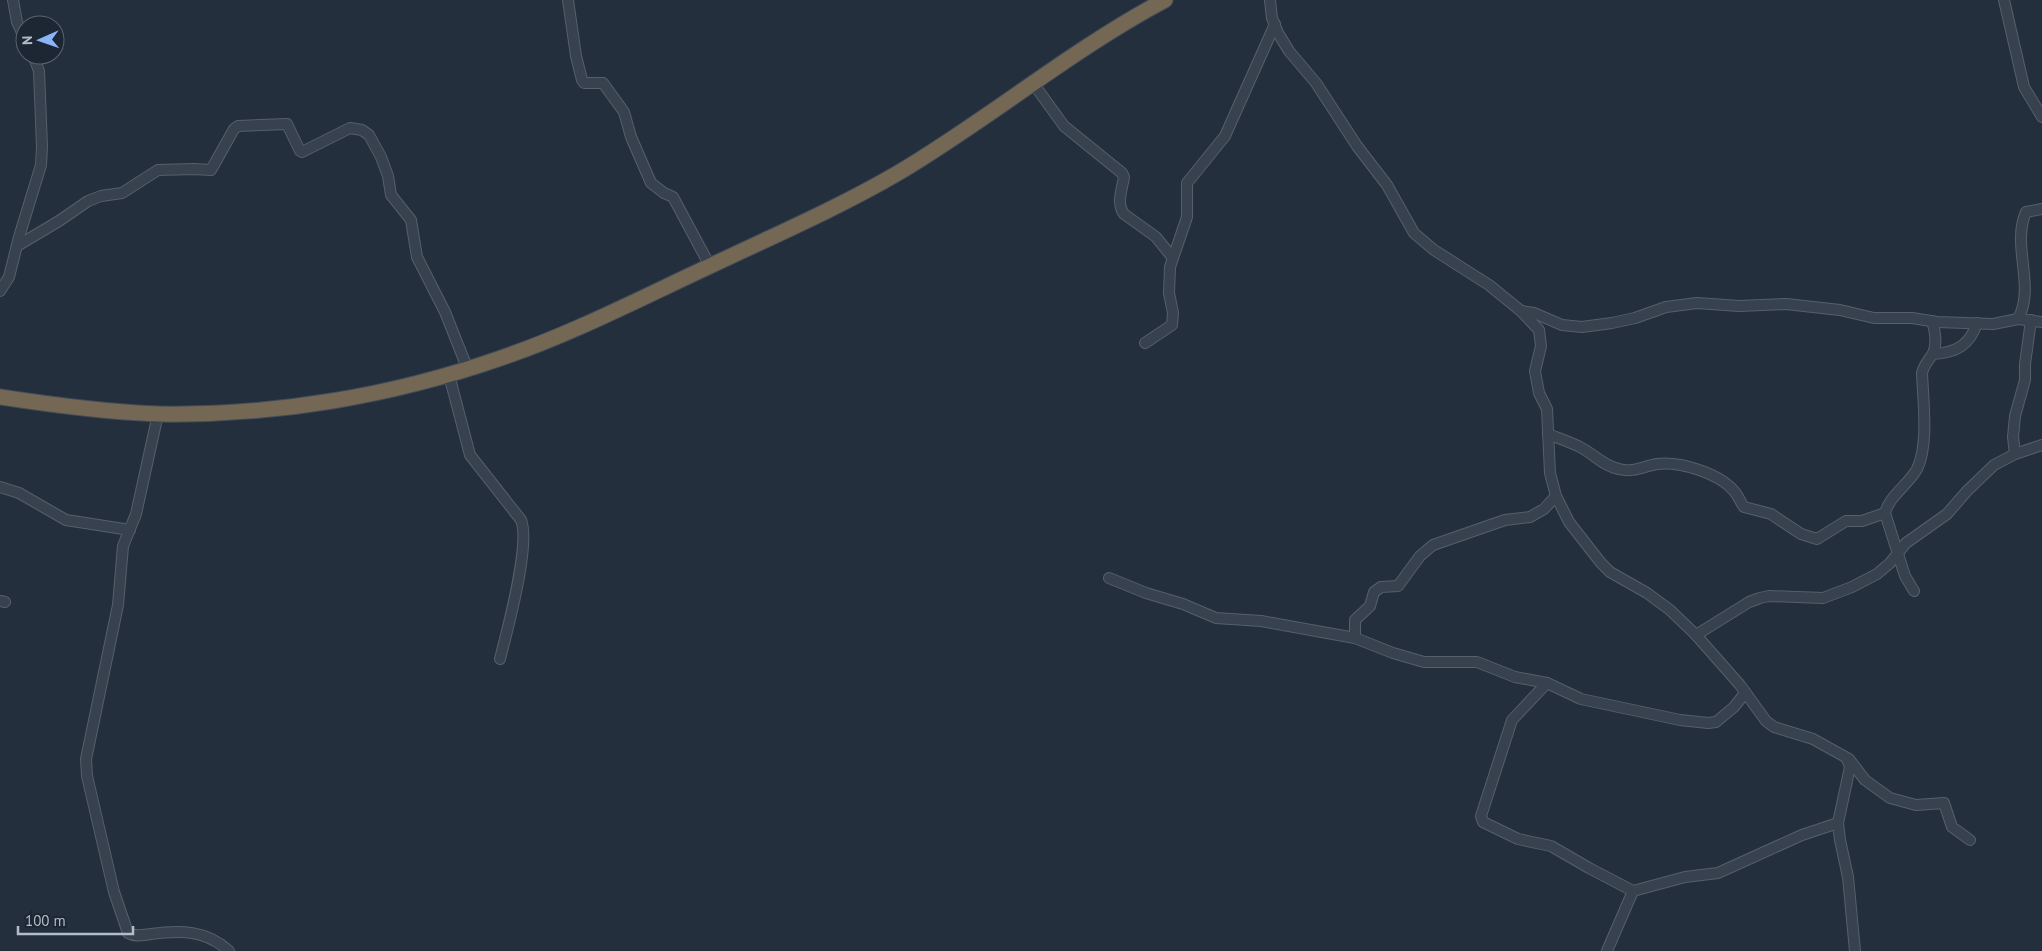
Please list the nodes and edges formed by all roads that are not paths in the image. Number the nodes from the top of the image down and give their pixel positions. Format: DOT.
graph roads {
  1 [pos="13,0"];
  2 [pos="568,0"];
  3 [pos="1164,0"];
  4 [pos="1270,0"];
  5 [pos="2004,0"];
  6 [pos="16,15"];
  7 [pos="1274,24"];
  8 [pos="37,65"];
  9 [pos="1033,83"];
  10 [pos="2042,117"];
  11 [pos="2042,209"];
  12 [pos="17,246"];
  13 [pos="1172,257"];
  14 [pos="710,266"];
  15 [pos="0,291"];
  16 [pos="1521,311"];
  17 [pos="2018,319"];
  18 [pos="2031,320"];
  19 [pos="1932,321"];
  20 [pos="2042,322"];
  21 [pos="1978,323"];
  22 [pos="1145,343"];
  23 [pos="1933,354"];
  24 [pos="468,370"];
  25 [pos="449,375"];
  26 [pos="0,397"];
  27 [pos="158,414"];
  28 [pos="1548,434"];
  29 [pos="2042,445"];
  30 [pos="2015,454"];
  31 [pos="0,487"];
  32 [pos="1556,496"];
  33 [pos="1886,513"];
  34 [pos="130,530"];
  35 [pos="1898,552"];
  36 [pos="1108,578"];
  37 [pos="1914,591"];
  38 [pos="1696,635"];
  39 [pos="1355,638"];
  40 [pos="500,659"];
  41 [pos="1547,683"];
  42 [pos="1745,693"];
  43 [pos="1847,759"];
  44 [pos="1838,823"];
  45 [pos="1970,840"];
  46 [pos="1633,891"];
  47 [pos="229,951"];
  48 [pos="1607,951"];
  49 [pos="1855,951"];
  1 -- 6 [label="street"];
  2 -- 14 [label="street"];
  3 -- 9 [label="highway"];
  4 -- 7 [label="street"];
  5 -- 10 [label="street"];
  7 -- 13 [label="street"];
  7 -- 16 [label="street"];
  8 -- 12 [label="street"];
  9 -- 13 [label="street"];
  9 -- 14 [label="highway"];
  11 -- 17 [label="street"];
  12 -- 15 [label="street"];
  12 -- 24 [label="street"];
  13 -- 22 [label="street"];
  14 -- 24 [label="highway"];
  16 -- 19 [label="street"];
  16 -- 28 [label="street"];
  17 -- 18 [label="street"];
  17 -- 21 [label="street"];
  18 -- 20 [label="street"];
  18 -- 30 [label="street"];
  19 -- 21 [label="street"];
  19 -- 23 [label="street"];
  21 -- 23 [label="street"];
  23 -- 33 [label="street"];
  24 -- 25 [label="highway"];
  25 -- 27 [label="highway"];
  25 -- 40 [label="street"];
  26 -- 27 [label="highway"];
  27 -- 34 [label="street"];
  28 -- 32 [label="street"];
  28 -- 33 [label="street"];
  29 -- 30 [label="street"];
  30 -- 35 [label="street"];
  31 -- 34 [label="street"];
  32 -- 38 [label="street"];
  32 -- 39 [label="street"];
  33 -- 35 [label="street"];
  34 -- 47 [label="street"];
  35 -- 37 [label="street"];
  35 -- 38 [label="street"];
  36 -- 39 [label="street"];
  38 -- 42 [label="street"];
  39 -- 41 [label="street"];
  41 -- 42 [label="street"];
  41 -- 46 [label="street"];
  42 -- 43 [label="street"];
  43 -- 44 [label="street"];
  43 -- 45 [label="street"];
  44 -- 46 [label="street"];
  44 -- 49 [label="street"];
  46 -- 48 [label="street"];
}
